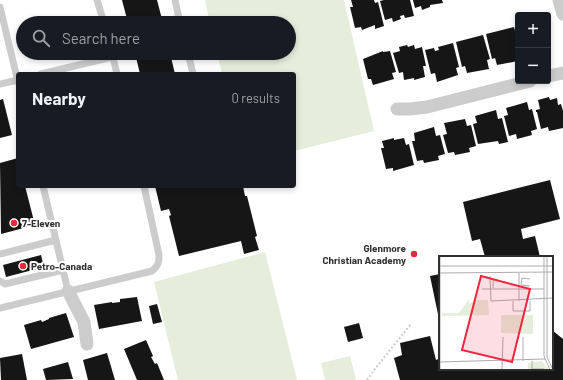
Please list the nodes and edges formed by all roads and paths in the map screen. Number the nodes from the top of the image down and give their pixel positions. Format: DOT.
graph roads {
  1 [pos="97,0"];
  2 [pos="174,0"];
  3 [pos="559,0"];
  4 [pos="0,7"];
  5 [pos="563,14"];
  6 [pos="102,16"];
  7 [pos="178,16"];
  8 [pos="94,60"];
  9 [pos="113,60"];
  10 [pos="190,60"];
  11 [pos="16,72"];
  12 [pos="49,72"];
  13 [pos="116,72"];
  14 [pos="193,72"];
  15 [pos="563,73"];
  16 [pos="551,75"];
  17 [pos="16,80"];
  18 [pos="0,84"];
  19 [pos="518,84"];
  20 [pos="397,109"];
  21 [pos="43,188"];
  22 [pos="144,188"];
  23 [pos="56,240"];
  24 [pos="0,254"];
  25 [pos="63,270"];
  26 [pos="0,282"];
  27 [pos="68,291"];
  28 [pos="0,308"];
  29 [pos="411,324"];
  30 [pos="87,344"];
  31 [pos="367,380"];
  1 -- 6 [label="lane"];
  2 -- 7 [label="lane"];
  3 -- 5 [label="street"];
  4 -- 11 [label="lane"];
  8 -- 12 [label="lane"];
  9 -- 13 [label="lane"];
  10 -- 14 [label="lane"];
  15 -- 16 [label="street"];
  17 -- 18 [label="lane"];
  19 -- 20 [label="street"];
  21 -- 23 [label="lane"];
  22 -- 27 [label="lane"];
  23 -- 24 [label="lane"];
  23 -- 25 [label="lane"];
  25 -- 26 [label="lane"];
  25 -- 27 [label="lane"];
  27 -- 28 [label="lane"];
  27 -- 30 [label="street"];
  29 -- 31 [label="path"];
}
